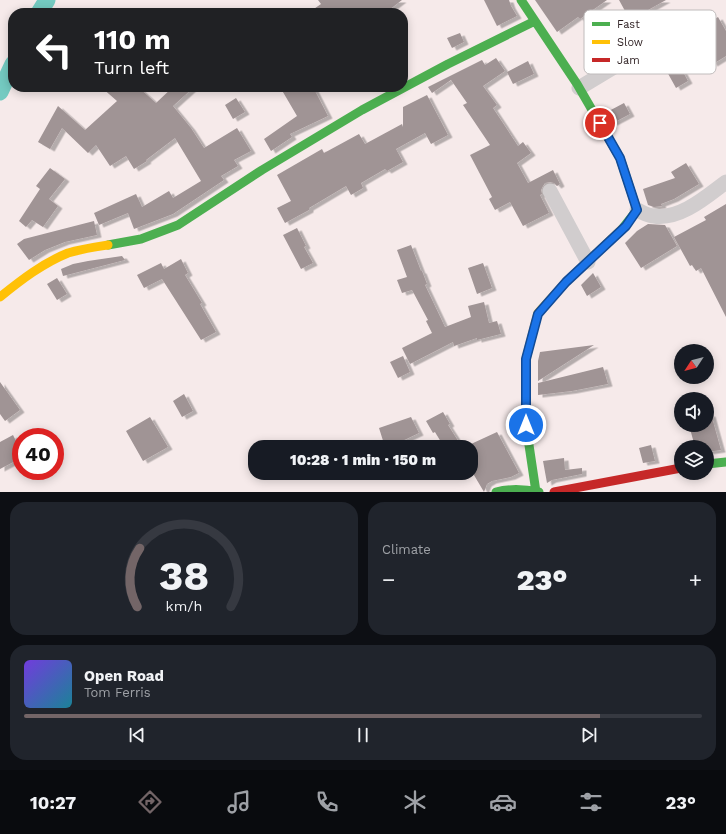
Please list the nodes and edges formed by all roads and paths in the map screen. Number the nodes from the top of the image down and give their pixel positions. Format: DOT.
graph roads {
  1 [pos="521,0"];
  2 [pos="535,21"];
  3 [pos="602,74"];
  4 [pos="408,84"];
  5 [pos="579,88"];
  6 [pos="394,92"];
  7 [pos="726,182"];
  8 [pos="550,191"];
  9 [pos="637,210"];
  10 [pos="588,262"];
  11 [pos="0,297"];
  12 [pos="726,462"];
  13 [pos="714,463"];
  14 [pos="674,469"];
  15 [pos="496,492"];
  16 [pos="537,492"];
  17 [pos="554,492"];
  1 -- 2 [label="street"];
  2 -- 4 [label="street"];
  2 -- 5 [label="street"];
  3 -- 5 [label="street"];
  5 -- 9 [label="street"];
  6 -- 11 [label="street"];
  7 -- 9 [label="street"];
  8 -- 10 [label="street"];
  9 -- 10 [label="street"];
  10 -- 16 [label="street"];
  12 -- 13 [label="street"];
  14 -- 17 [label="street"];
  15 -- 16 [label="street"];
}
